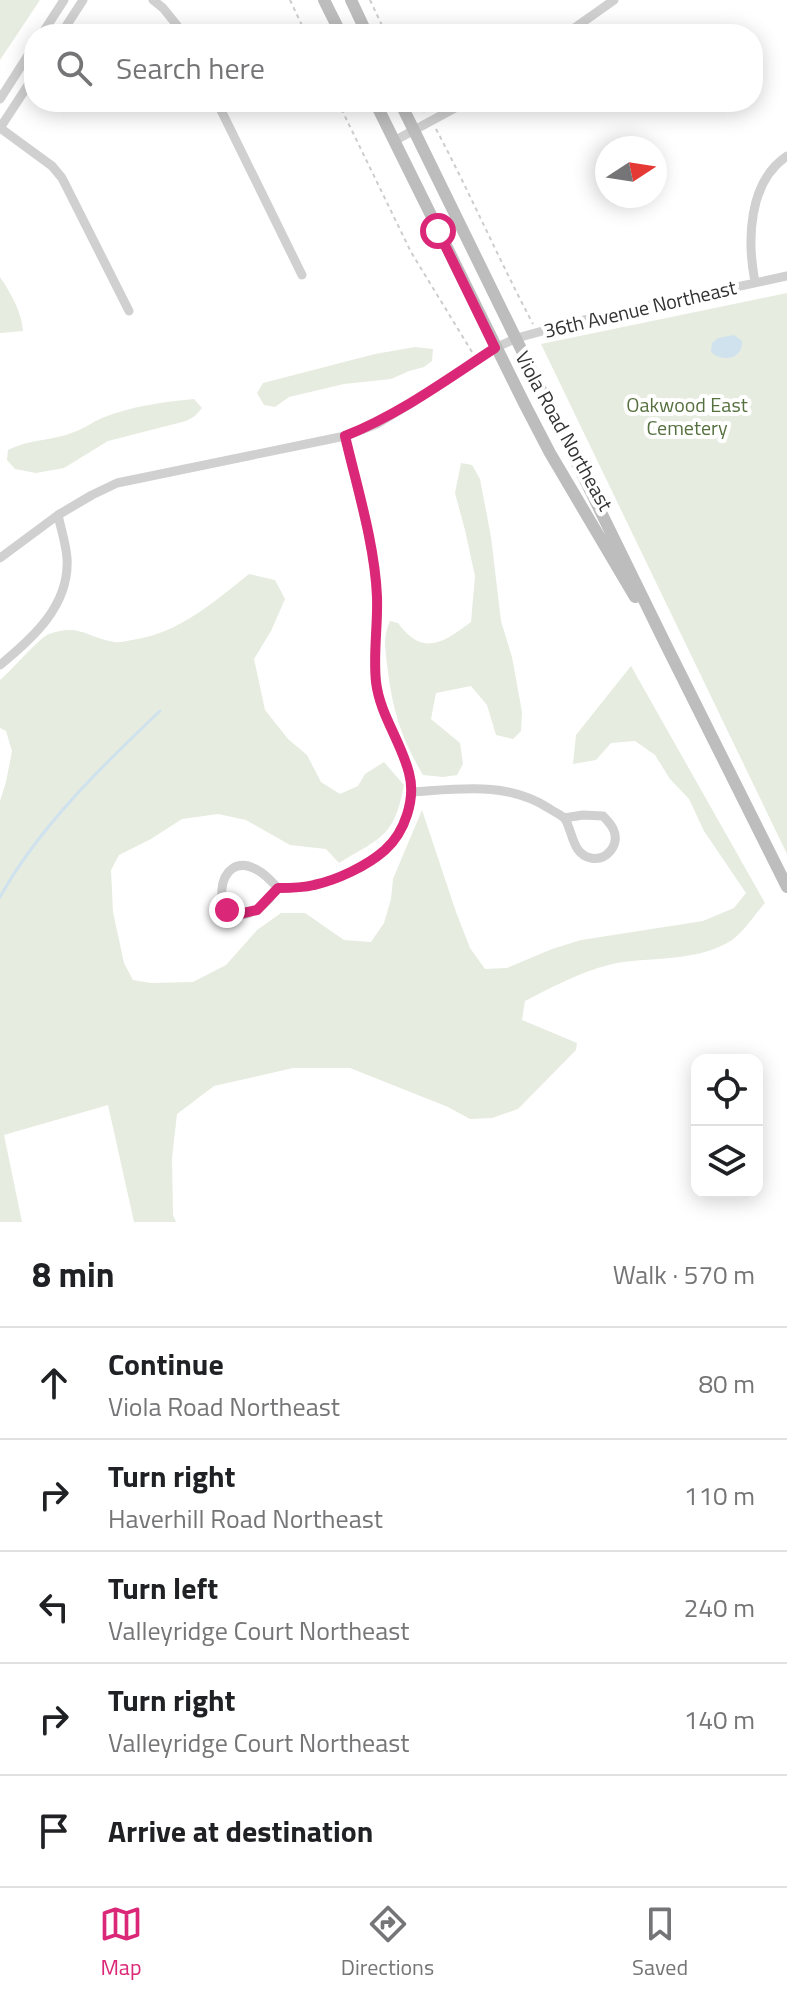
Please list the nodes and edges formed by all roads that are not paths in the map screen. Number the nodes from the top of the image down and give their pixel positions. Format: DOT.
graph roads {
  1 [pos="64,0"];
  2 [pos="83,0"];
  3 [pos="153,0"];
  4 [pos="324,0"];
  5 [pos="351,0"];
  6 [pos="614,0"];
  7 [pos="48,24"];
  8 [pos="67,24"];
  9 [pos="176,24"];
  10 [pos="336,24"];
  11 [pos="362,24"];
  12 [pos="580,24"];
  13 [pos="24,62"];
  14 [pos="24,91"];
  15 [pos="0,99"];
  16 [pos="222,112"];
  17 [pos="380,112"];
  18 [pos="405,112"];
  19 [pos="448,112"];
  20 [pos="0,128"];
  21 [pos="414,130"];
  22 [pos="394,141"];
  23 [pos="787,156"];
  24 [pos="302,275"];
  25 [pos="787,276"];
  26 [pos="755,282"];
  27 [pos="129,311"];
  28 [pos="517,338"];
  29 [pos="495,348"];
  30 [pos="345,436"];
  31 [pos="58,515"];
  32 [pos="0,558"];
  33 [pos="665,643"];
  34 [pos="0,665"];
  35 [pos="412,792"];
  36 [pos="564,818"];
  37 [pos="787,887"];
  38 [pos="278,888"];
  1 -- 7 [label="street"];
  2 -- 8 [label="street"];
  3 -- 9 [label="street"];
  4 -- 10 [label="main road"];
  5 -- 11 [label="main road"];
  6 -- 12 [label="street"];
  13 -- 15 [label="street"];
  14 -- 20 [label="street"];
  16 -- 24 [label="street"];
  17 -- 22 [label="main road, Viola Road Northeast"];
  18 -- 21 [label="main road, Viola Road Northeast"];
  19 -- 21 [label="street"];
  20 -- 27 [label="street"];
  21 -- 22 [label="street"];
  21 -- 28 [label="main road, Viola Road Northeast"];
  22 -- 29 [label="main road, Viola Road Northeast"];
  23 -- 26 [label="street"];
  25 -- 26 [label="street, 36th Avenue Northeast"];
  26 -- 28 [label="street, 36th Avenue Northeast"];
  28 -- 29 [label="street, 36th Avenue Northeast"];
  28 -- 33 [label="main road, Viola Road Northeast"];
  29 -- 30 [label="street, 36th Avenue Northeast"];
  29 -- 33 [label="main road, Viola Road Northeast"];
  30 -- 31 [label="street, 36th Avenue Northeast"];
  30 -- 35 [label="street"];
  31 -- 32 [label="street, 36th Avenue Northeast"];
  31 -- 34 [label="street"];
  33 -- 37 [label="main road, Viola Road Northeast"];
  35 -- 36 [label="street"];
  35 -- 38 [label="street"];
  36 -- 36 [label="street"];
  38 -- 38 [label="street"];
}
